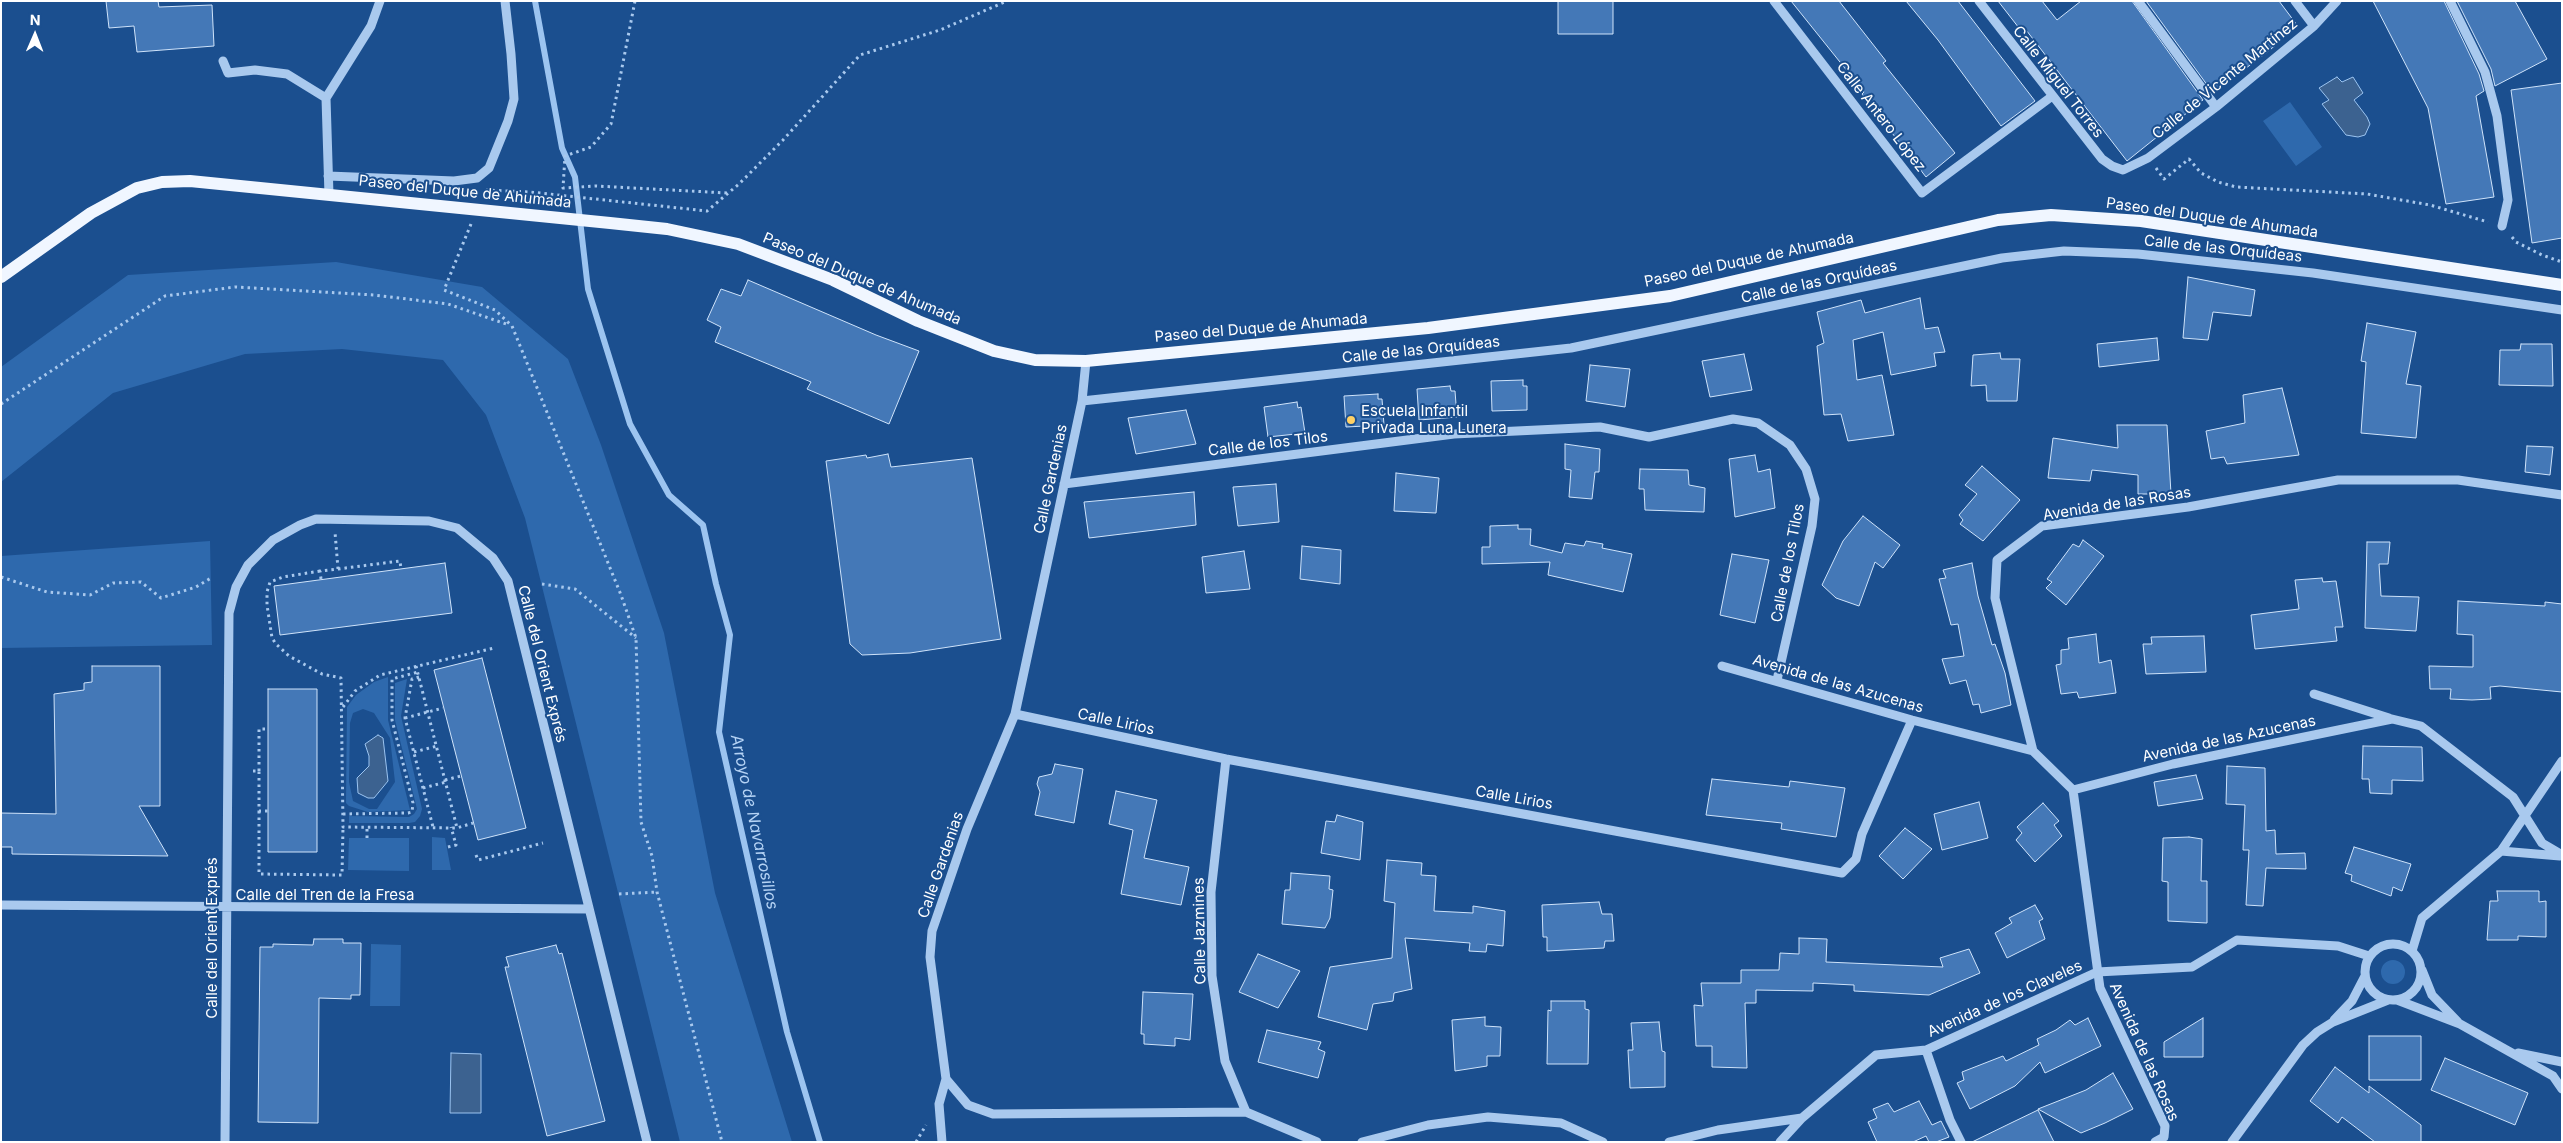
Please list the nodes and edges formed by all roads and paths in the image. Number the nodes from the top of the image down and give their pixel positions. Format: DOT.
graph roads {
  1 [pos="380,1"];
  2 [pos="505,1"];
  3 [pos="635,1"];
  4 [pos="1007,1"];
  5 [pos="1774,1"];
  6 [pos="1979,1"];
  7 [pos="2138,1"];
  8 [pos="2295,1"];
  9 [pos="2337,1"];
  10 [pos="2450,1"];
  11 [pos="2314,26"];
  12 [pos="223,61"];
  13 [pos="2051,97"];
  14 [pos="326,98"];
  15 [pos="2216,107"];
  16 [pos="2148,158"];
  17 [pos="2123,170"];
  18 [pos="328,176"];
  19 [pos="728,194"];
  20 [pos="329,195"];
  21 [pos="478,208"];
  22 [pos="2502,226"];
  23 [pos="2562,262"];
  24 [pos="1,277"];
  25 [pos="2562,284"];
  26 [pos="2562,310"];
  27 [pos="512,326"];
  28 [pos="1086,361"];
  29 [pos="1082,401"];
  30 [pos="1,404"];
  31 [pos="1064,484"];
  32 [pos="2562,494"];
  33 [pos="334,519"];
  34 [pos="338,569"];
  35 [pos="401,569"];
  36 [pos="320,571"];
  37 [pos="1,577"];
  38 [pos="211,578"];
  39 [pos="321,579"];
  40 [pos="542,584"];
  41 [pos="636,638"];
  42 [pos="494,648"];
  43 [pos="416,666"];
  44 [pos="1722,666"];
  45 [pos="418,672"];
  46 [pos="419,677"];
  47 [pos="1777,680"];
  48 [pos="2314,694"];
  49 [pos="343,708"];
  50 [pos="443,708"];
  51 [pos="428,712"];
  52 [pos="1015,714"];
  53 [pos="405,718"];
  54 [pos="2392,719"];
  55 [pos="1912,720"];
  56 [pos="268,729"];
  57 [pos="437,746"];
  58 [pos="2033,751"];
  59 [pos="414,752"];
  60 [pos="1226,760"];
  61 [pos="2562,762"];
  62 [pos="253,771"];
  63 [pos="259,771"];
  64 [pos="461,776"];
  65 [pos="446,781"];
  66 [pos="423,788"];
  67 [pos="2072,790"];
  68 [pos="259,810"];
  69 [pos="268,811"];
  70 [pos="343,814"];
  71 [pos="2526,817"];
  72 [pos="473,823"];
  73 [pos="343,827"];
  74 [pos="432,827"];
  75 [pos="451,827"];
  76 [pos="367,828"];
  77 [pos="457,828"];
  78 [pos="367,838"];
  79 [pos="543,842"];
  80 [pos="448,847"];
  81 [pos="2500,851"];
  82 [pos="476,855"];
  83 [pos="2562,855"];
  84 [pos="657,892"];
  85 [pos="618,894"];
  86 [pos="1,905"];
  87 [pos="226,908"];
  88 [pos="589,909"];
  89 [pos="2412,951"];
  90 [pos="2369,956"];
  91 [pos="2421,968"];
  92 [pos="2097,972"];
  93 [pos="2365,976"];
  94 [pos="2393,1000"];
  95 [pos="2332,1022"];
  96 [pos="2460,1024"];
  97 [pos="1926,1050"];
  98 [pos="2508,1051"];
  99 [pos="2562,1062"];
  100 [pos="946,1079"];
  101 [pos="2562,1089"];
  102 [pos="1246,1112"];
  103 [pos="1802,1118"];
  104 [pos="225,1142"];
  105 [pos="647,1142"];
  106 [pos="722,1142"];
  107 [pos="942,1142"];
  108 [pos="1317,1142"];
  109 [pos="1362,1142"];
  110 [pos="1604,1142"];
  111 [pos="1669,1142"];
  112 [pos="1780,1142"];
  113 [pos="1961,1142"];
  114 [pos="2155,1142"];
  115 [pos="2232,1142"];
  1 -- 14 [label="street"];
  2 -- 18 [label="street"];
  3 -- 19 [label="path"];
  4 -- 19 [label="path"];
  5 -- 13 [label="street, Calle Antero López"];
  6 -- 13 [label="street, Calle Miguel Torres"];
  7 -- 15 [label="street"];
  8 -- 11 [label="street"];
  9 -- 11 [label="street, Calle de Vicente Martínez"];
  10 -- 22 [label="street"];
  11 -- 15 [label="street, Calle de Vicente Martínez"];
  12 -- 14 [label="street"];
  13 -- 17 [label="street, Calle Miguel Torres"];
  14 -- 18 [label="street"];
  15 -- 16 [label="street, Calle de Vicente Martínez"];
  16 -- 17 [label="street, Calle de Vicente Martínez"];
  16 -- 22 [label="path"];
  18 -- 20 [label="street"];
  19 -- 21 [label="path"];
  20 -- 21 [label="main road, Paseo del Duque de Ahumada"];
  20 -- 24 [label="main road, Paseo del Duque de Ahumada"];
  21 -- 27 [label="path"];
  21 -- 28 [label="main road, Paseo del Duque de Ahumada"];
  22 -- 23 [label="path"];
  25 -- 28 [label="main road, Paseo del Duque de Ahumada"];
  26 -- 29 [label="street, Calle de las Orquídeas"];
  27 -- 30 [label="path"];
  27 -- 41 [label="path"];
  28 -- 29 [label="street, Calle Gardenias"];
  29 -- 31 [label="street, Calle Gardenias"];
  31 -- 47 [label="street, Calle de los Tilos"];
  31 -- 52 [label="street, Calle Gardenias"];
  32 -- 58 [label="street, Avenida de las Rosas"];
  33 -- 34 [label="path"];
  33 -- 87 [label="street, Calle del Orient Exprés"];
  33 -- 88 [label="street, Calle del Orient Exprés"];
  34 -- 35 [label="path"];
  34 -- 36 [label="path"];
  36 -- 39 [label="path"];
  36 -- 49 [label="path"];
  37 -- 38 [label="path"];
  40 -- 41 [label="path"];
  41 -- 84 [label="path"];
  42 -- 43 [label="path"];
  43 -- 45 [label="path"];
  43 -- 49 [label="path"];
  44 -- 47 [label="street, Avenida de las Azucenas"];
  45 -- 46 [label="path"];
  45 -- 70 [label="path"];
  46 -- 51 [label="path"];
  46 -- 53 [label="path"];
  47 -- 55 [label="street, Avenida de las Azucenas"];
  48 -- 54 [label="street, Avenida de las Azucenas"];
  49 -- 70 [label="path"];
  50 -- 51 [label="path"];
  51 -- 53 [label="path"];
  51 -- 57 [label="path"];
  52 -- 60 [label="street, Calle Lirios"];
  52 -- 100 [label="street, Calle Gardenias"];
  53 -- 59 [label="path"];
  54 -- 67 [label="street, Avenida de las Azucenas"];
  54 -- 71 [label="street, Avenida de las Azucenas"];
  55 -- 58 [label="street, Avenida de las Azucenas"];
  55 -- 60 [label="street, Calle Lirios"];
  56 -- 63 [label="path"];
  57 -- 59 [label="path"];
  57 -- 65 [label="path"];
  58 -- 67 [label="street"];
  59 -- 66 [label="path"];
  60 -- 102 [label="street, Calle Jazmines"];
  61 -- 71 [label="street"];
  62 -- 63 [label="path"];
  63 -- 68 [label="path"];
  64 -- 65 [label="path"];
  65 -- 66 [label="path"];
  65 -- 77 [label="path"];
  66 -- 74 [label="path"];
  67 -- 92 [label="street, Avenida de las Rosas"];
  68 -- 69 [label="path"];
  68 -- 73 [label="path"];
  70 -- 73 [label="path"];
  71 -- 81 [label="street"];
  71 -- 83 [label="street, Avenida de las Azucenas"];
  72 -- 77 [label="path"];
  73 -- 76 [label="path"];
  74 -- 75 [label="path"];
  74 -- 76 [label="path"];
  75 -- 77 [label="path"];
  75 -- 80 [label="path"];
  76 -- 78 [label="path"];
  79 -- 82 [label="path"];
  81 -- 83 [label="street"];
  81 -- 89 [label="street"];
  84 -- 85 [label="path"];
  84 -- 106 [label="path"];
  86 -- 87 [label="street, Calle del Tren de la Fresa"];
  87 -- 88 [label="street, Calle del Tren de la Fresa"];
  87 -- 104 [label="street, Calle del Orient Exprés"];
  88 -- 105 [label="street, Calle del Orient Exprés"];
  89 -- 90 [label="street"];
  89 -- 91 [label="street"];
  90 -- 92 [label="street, Avenida de los Claveles"];
  90 -- 93 [label="street"];
  91 -- 94 [label="street"];
  91 -- 96 [label="street"];
  92 -- 97 [label="street, Avenida de los Claveles"];
  92 -- 114 [label="street, Avenida de las Rosas"];
  93 -- 94 [label="street"];
  93 -- 95 [label="street"];
  94 -- 95 [label="street"];
  94 -- 96 [label="street"];
  95 -- 115 [label="street"];
  96 -- 98 [label="street"];
  97 -- 103 [label="street, Avenida de los Claveles"];
  97 -- 113 [label="street"];
  98 -- 99 [label="street"];
  98 -- 101 [label="street"];
  100 -- 102 [label="street"];
  100 -- 107 [label="street"];
  102 -- 108 [label="street"];
  103 -- 111 [label="street"];
  103 -- 112 [label="street, Avenida de los Claveles"];
  109 -- 110 [label="street"];
}
